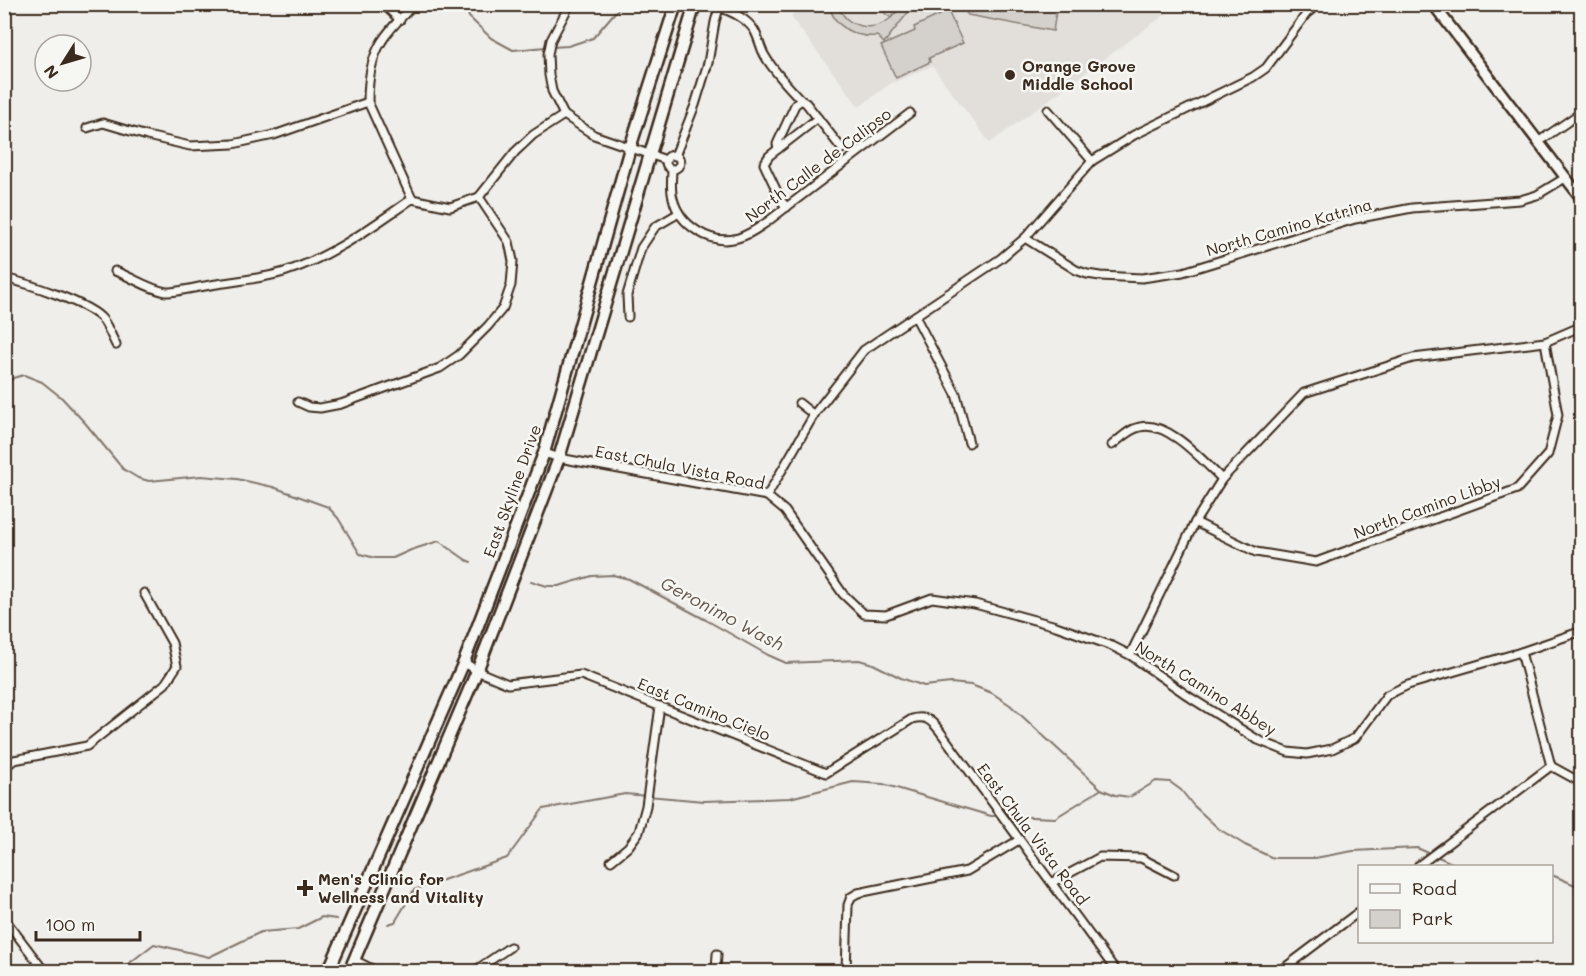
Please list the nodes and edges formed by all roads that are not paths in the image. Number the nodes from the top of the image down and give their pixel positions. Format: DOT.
graph roads {
  1 [pos="383,4"];
  2 [pos="414,4"];
  3 [pos="570,4"];
  4 [pos="676,4"];
  5 [pos="695,4"];
  6 [pos="1319,4"];
  7 [pos="1433,4"];
  8 [pos="719,6"];
  9 [pos="400,20"];
  10 [pos="801,100"];
  11 [pos="368,102"];
  12 [pos="1048,110"];
  13 [pos="910,113"];
  14 [pos="564,115"];
  15 [pos="1581,116"];
  16 [pos="818,118"];
  17 [pos="87,128"];
  18 [pos="1538,142"];
  19 [pos="630,148"];
  20 [pos="778,149"];
  21 [pos="842,149"];
  22 [pos="650,154"];
  23 [pos="675,156"];
  24 [pos="666,160"];
  25 [pos="1092,162"];
  26 [pos="672,169"];
  27 [pos="1565,178"];
  28 [pos="480,197"];
  29 [pos="412,199"];
  30 [pos="1581,199"];
  31 [pos="786,207"];
  32 [pos="679,213"];
  33 [pos="1025,238"];
  34 [pos="115,271"];
  35 [pos="4,278"];
  36 [pos="915,316"];
  37 [pos="628,317"];
  38 [pos="1581,326"];
  39 [pos="1545,342"];
  40 [pos="116,345"];
  41 [pos="298,402"];
  42 [pos="799,403"];
  43 [pos="814,415"];
  44 [pos="969,443"];
  45 [pos="1112,445"];
  46 [pos="544,453"];
  47 [pos="559,458"];
  48 [pos="1222,478"];
  49 [pos="768,496"];
  50 [pos="1194,522"];
  51 [pos="144,593"];
  52 [pos="864,614"];
  53 [pos="1581,631"];
  54 [pos="1521,652"];
  55 [pos="1130,655"];
  56 [pos="464,662"];
  57 [pos="477,671"];
  58 [pos="660,706"];
  59 [pos="923,717"];
  60 [pos="1551,766"];
  61 [pos="4,768"];
  62 [pos="1581,783"];
  63 [pos="1019,840"];
  64 [pos="611,861"];
  65 [pos="1421,865"];
  66 [pos="1174,875"];
  67 [pos="1053,882"];
  68 [pos="1358,912"];
  69 [pos="4,918"];
  70 [pos="510,947"];
  71 [pos="717,954"];
  72 [pos="354,960"];
  73 [pos="45,972"];
  74 [pos="328,972"];
  75 [pos="349,972"];
  76 [pos="378,972"];
  77 [pos="473,972"];
  78 [pos="716,972"];
  79 [pos="846,972"];
  80 [pos="1117,972"];
  81 [pos="1280,972"];
  1 -- 9 [label="street"];
  2 -- 9 [label="street"];
  3 -- 14 [label="street"];
  4 -- 19 [label="main road, East Skyline Drive"];
  5 -- 22 [label="main road, East Skyline Drive"];
  6 -- 25 [label="street"];
  7 -- 18 [label="main road"];
  8 -- 10 [label="street"];
  8 -- 23 [label="street"];
  9 -- 11 [label="street"];
  10 -- 16 [label="street"];
  10 -- 20 [label="street"];
  11 -- 17 [label="street"];
  11 -- 29 [label="street"];
  12 -- 25 [label="street"];
  13 -- 31 [label="street, North Calle de Calipso"];
  14 -- 19 [label="street"];
  14 -- 28 [label="street"];
  15 -- 18 [label="street"];
  16 -- 20 [label="street"];
  16 -- 21 [label="street"];
  18 -- 27 [label="main road"];
  19 -- 22 [label="street"];
  19 -- 46 [label="main road, East Skyline Drive"];
  20 -- 31 [label="street"];
  22 -- 24 [label="street"];
  22 -- 47 [label="main road, East Skyline Drive"];
  23 -- 24 [label="street"];
  23 -- 26 [label="street"];
  24 -- 26 [label="street"];
  25 -- 33 [label="street"];
  26 -- 32 [label="street"];
  27 -- 30 [label="main road"];
  27 -- 33 [label="street, North Camino Katrina"];
  28 -- 29 [label="street"];
  28 -- 41 [label="street"];
  29 -- 34 [label="street"];
  31 -- 32 [label="street, North Calle de Calipso"];
  32 -- 37 [label="street"];
  33 -- 36 [label="street"];
  35 -- 40 [label="street"];
  36 -- 43 [label="street"];
  36 -- 44 [label="street"];
  38 -- 39 [label="street"];
  39 -- 48 [label="street"];
  39 -- 50 [label="street, North Camino Libby"];
  42 -- 43 [label="street"];
  43 -- 49 [label="street"];
  45 -- 48 [label="street"];
  46 -- 47 [label="street, East Chula Vista Road"];
  46 -- 56 [label="main road, East Skyline Drive"];
  47 -- 49 [label="street, East Chula Vista Road"];
  47 -- 57 [label="main road, East Skyline Drive"];
  48 -- 50 [label="street"];
  49 -- 52 [label="street, East Chula Vista Road"];
  50 -- 55 [label="street"];
  51 -- 61 [label="street"];
  52 -- 55 [label="street, North Camino Abbey"];
  53 -- 54 [label="street, North Camino Abbey"];
  54 -- 55 [label="street, North Camino Abbey"];
  54 -- 60 [label="street"];
  56 -- 57 [label="street, East Camino Cielo"];
  56 -- 74 [label="main road, East Skyline Drive"];
  57 -- 58 [label="street, East Camino Cielo"];
  57 -- 72 [label="main road, East Skyline Drive"];
  58 -- 59 [label="street, East Camino Cielo"];
  58 -- 64 [label="street"];
  59 -- 63 [label="street, East Chula Vista Road"];
  60 -- 62 [label="street"];
  60 -- 65 [label="street"];
  63 -- 67 [label="street, East Chula Vista Road"];
  63 -- 79 [label="street"];
  66 -- 67 [label="street"];
  67 -- 80 [label="street, East Chula Vista Road"];
  68 -- 81 [label="street"];
  69 -- 73 [label="street"];
  70 -- 77 [label="street"];
  71 -- 78 [label="street"];
  72 -- 75 [label="main road, East Skyline Drive"];
  72 -- 76 [label="street"];
}
